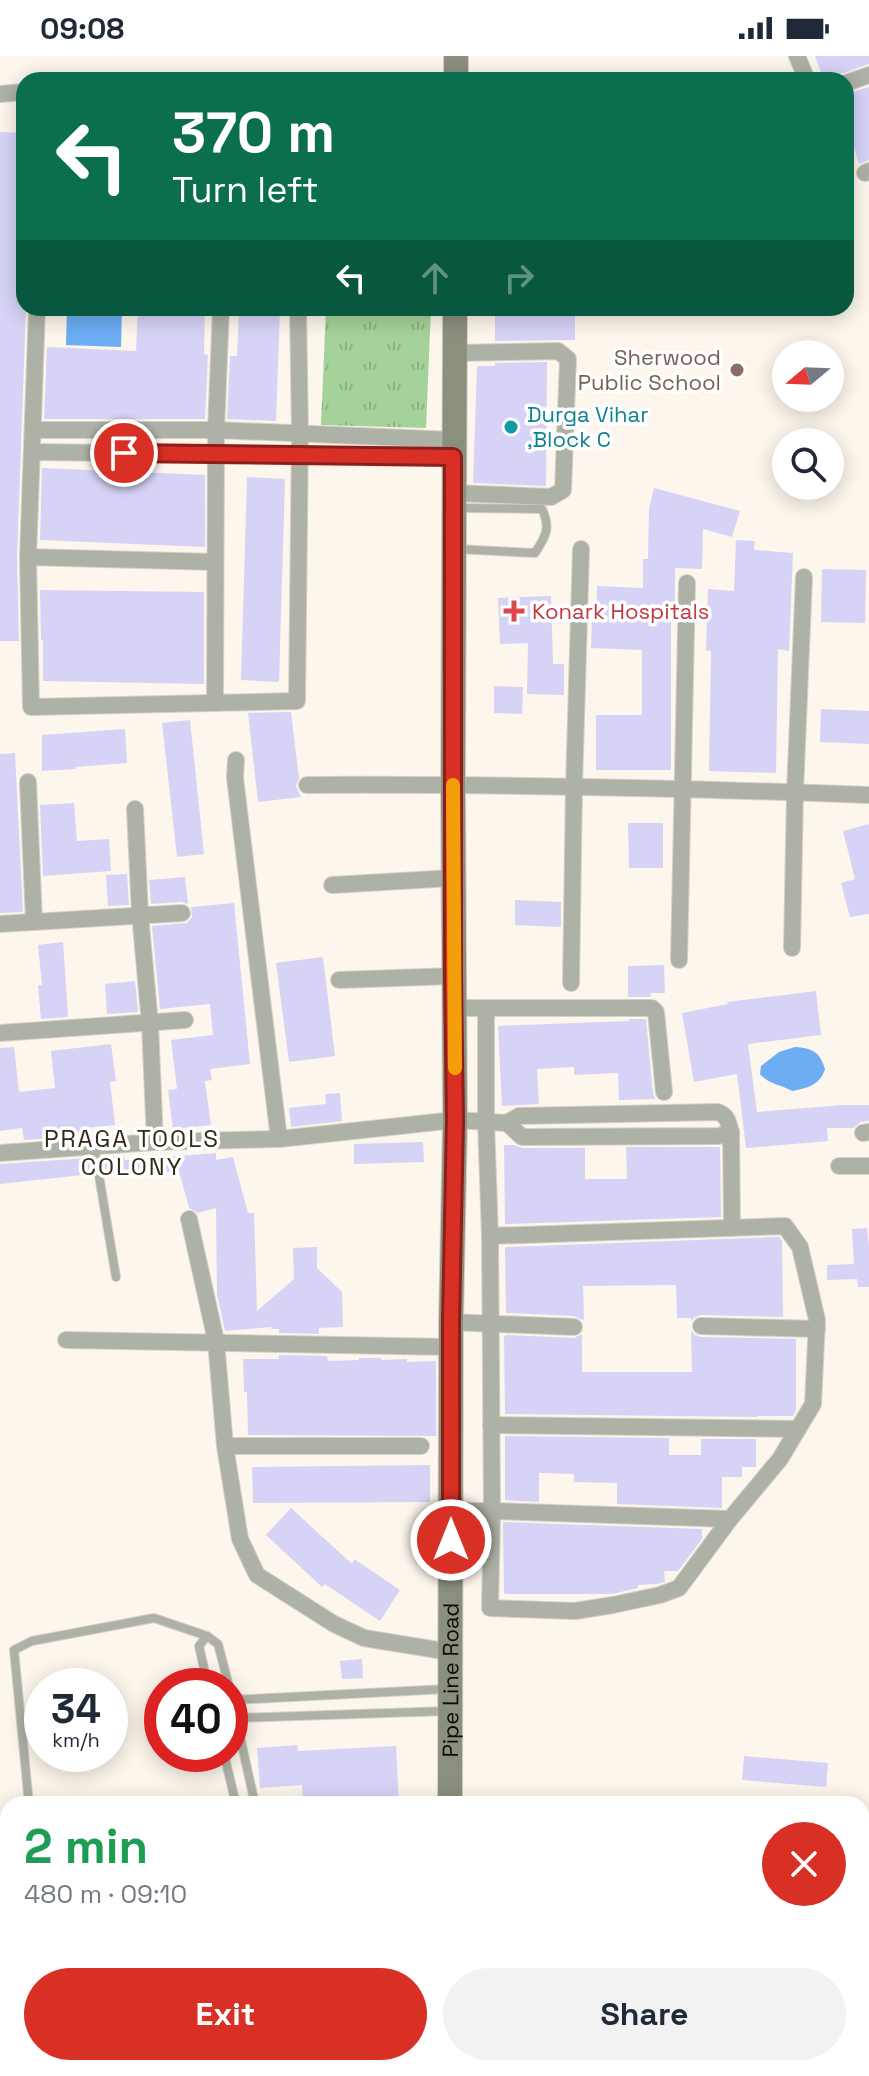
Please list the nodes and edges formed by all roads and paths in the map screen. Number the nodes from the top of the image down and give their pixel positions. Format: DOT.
graph roads {
  1 [pos="37,316"];
  2 [pos="221,316"];
  3 [pos="298,316"];
  4 [pos="455,316"];
  5 [pos="454,353"];
  6 [pos="33,430"];
  7 [pos="216,430"];
  8 [pos="300,434"];
  9 [pos="453,448"];
  10 [pos="32,452"];
  11 [pos="216,454"];
  12 [pos="299,455"];
  13 [pos="453,501"];
  14 [pos="453,549"];
  15 [pos="581,549"];
  16 [pos="28,557"];
  17 [pos="215,562"];
  18 [pos="804,577"];
  19 [pos="687,583"];
  20 [pos="215,703"];
  21 [pos="236,760"];
  22 [pos="28,782"];
  23 [pos="453,784"];
  24 [pos="307,785"];
  25 [pos="574,786"];
  26 [pos="684,788"];
  27 [pos="795,792"];
  28 [pos="869,795"];
  29 [pos="135,809"];
  30 [pos="453,878"];
  31 [pos="332,885"];
  32 [pos="182,913"];
  33 [pos="140,914"];
  34 [pos="34,922"];
  35 [pos="0,924"];
  36 [pos="792,948"];
  37 [pos="679,960"];
  38 [pos="453,976"];
  39 [pos="339,980"];
  40 [pos="571,983"];
  41 [pos="454,1008"];
  42 [pos="486,1008"];
  43 [pos="185,1020"];
  44 [pos="150,1024"];
  45 [pos="0,1033"];
  46 [pos="664,1092"];
  47 [pos="455,1120"];
  48 [pos="486,1122"];
  49 [pos="507,1123"];
  50 [pos="731,1132"];
  51 [pos="279,1139"];
  52 [pos="155,1142"];
  53 [pos="94,1146"];
  54 [pos="0,1153"];
  55 [pos="839,1166"];
  56 [pos="869,1166"];
  57 [pos="189,1219"];
  58 [pos="732,1228"];
  59 [pos="490,1236"];
  60 [pos="116,1277"];
  61 [pos="490,1324"];
  62 [pos="701,1326"];
  63 [pos="574,1327"];
  64 [pos="817,1329"];
  65 [pos="451,1335"];
  66 [pos="66,1340"];
  67 [pos="216,1341"];
  68 [pos="491,1425"];
  69 [pos="798,1429"];
  70 [pos="225,1446"];
  71 [pos="421,1446"];
  72 [pos="451,1511"];
  73 [pos="492,1511"];
  74 [pos="730,1519"];
  75 [pos="207,1636"];
  76 [pos="450,1652"];
  77 [pos="204,1668"];
  78 [pos="224,1668"];
  79 [pos="248,1693"];
  80 [pos="450,1700"];
  81 [pos="248,1717"];
  82 [pos="228,1772"];
  83 [pos="248,1772"];
  84 [pos="28,1796"];
  85 [pos="234,1796"];
  86 [pos="253,1796"];
  87 [pos="450,1796"];
  1 -- 6 [label="street"];
  2 -- 7 [label="street"];
  3 -- 8 [label="street"];
  4 -- 5 [label="street, Pipe Line Road"];
  5 -- 9 [label="street, Pipe Line Road"];
  5 -- 13 [label="street"];
  6 -- 7 [label="street"];
  6 -- 10 [label="street"];
  7 -- 8 [label="street"];
  7 -- 11 [label="street"];
  8 -- 9 [label="street"];
  8 -- 12 [label="street"];
  9 -- 12 [label="street"];
  9 -- 13 [label="street, Pipe Line Road"];
  10 -- 11 [label="street"];
  10 -- 16 [label="street"];
  11 -- 12 [label="street"];
  11 -- 17 [label="street"];
  12 -- 20 [label="street"];
  13 -- 14 [label="street, Pipe Line Road"];
  13 -- 14 [label="lane"];
  14 -- 23 [label="street, Pipe Line Road"];
  15 -- 25 [label="street"];
  16 -- 17 [label="street"];
  16 -- 20 [label="street"];
  17 -- 20 [label="street"];
  18 -- 27 [label="street"];
  19 -- 26 [label="street"];
  21 -- 51 [label="street"];
  22 -- 34 [label="street"];
  23 -- 24 [label="street"];
  23 -- 25 [label="street"];
  23 -- 30 [label="street, Pipe Line Road"];
  25 -- 26 [label="street"];
  25 -- 40 [label="street"];
  26 -- 27 [label="street"];
  26 -- 37 [label="street"];
  27 -- 28 [label="street"];
  27 -- 36 [label="street"];
  29 -- 33 [label="street"];
  30 -- 31 [label="street"];
  30 -- 38 [label="street, Pipe Line Road"];
  32 -- 33 [label="street"];
  33 -- 34 [label="street"];
  33 -- 44 [label="street"];
  34 -- 35 [label="street"];
  38 -- 39 [label="street"];
  38 -- 41 [label="street, Pipe Line Road"];
  41 -- 42 [label="street"];
  41 -- 47 [label="street, Pipe Line Road"];
  42 -- 46 [label="street"];
  42 -- 48 [label="street"];
  43 -- 44 [label="street"];
  44 -- 45 [label="street"];
  44 -- 52 [label="street"];
  47 -- 48 [label="street"];
  47 -- 51 [label="street"];
  47 -- 65 [label="street, Pipe Line Road"];
  48 -- 49 [label="street"];
  48 -- 59 [label="street"];
  49 -- 50 [label="street"];
  49 -- 50 [label="street"];
  50 -- 58 [label="street"];
  51 -- 52 [label="street"];
  52 -- 53 [label="street"];
  53 -- 54 [label="street"];
  53 -- 60 [label="lane"];
  55 -- 56 [label="street"];
  57 -- 67 [label="street"];
  58 -- 59 [label="street"];
  58 -- 64 [label="street"];
  59 -- 61 [label="street"];
  61 -- 63 [label="street"];
  61 -- 65 [label="street"];
  61 -- 68 [label="street"];
  62 -- 64 [label="street"];
  64 -- 69 [label="street"];
  65 -- 67 [label="street"];
  65 -- 72 [label="street, Pipe Line Road"];
  66 -- 67 [label="street"];
  67 -- 70 [label="street"];
  68 -- 69 [label="street"];
  68 -- 73 [label="street"];
  69 -- 74 [label="street"];
  70 -- 71 [label="street"];
  70 -- 76 [label="street"];
  72 -- 73 [label="street"];
  72 -- 76 [label="street, Pipe Line Road"];
  73 -- 74 [label="street"];
  73 -- 74 [label="street"];
  75 -- 77 [label="lane"];
  75 -- 78 [label="lane"];
  75 -- 84 [label="lane"];
  76 -- 80 [label="street, Pipe Line Road"];
  79 -- 80 [label="lane"];
  80 -- 81 [label="lane"];
  80 -- 87 [label="street, Pipe Line Road"];
  82 -- 85 [label="lane"];
  83 -- 86 [label="lane"];
}
